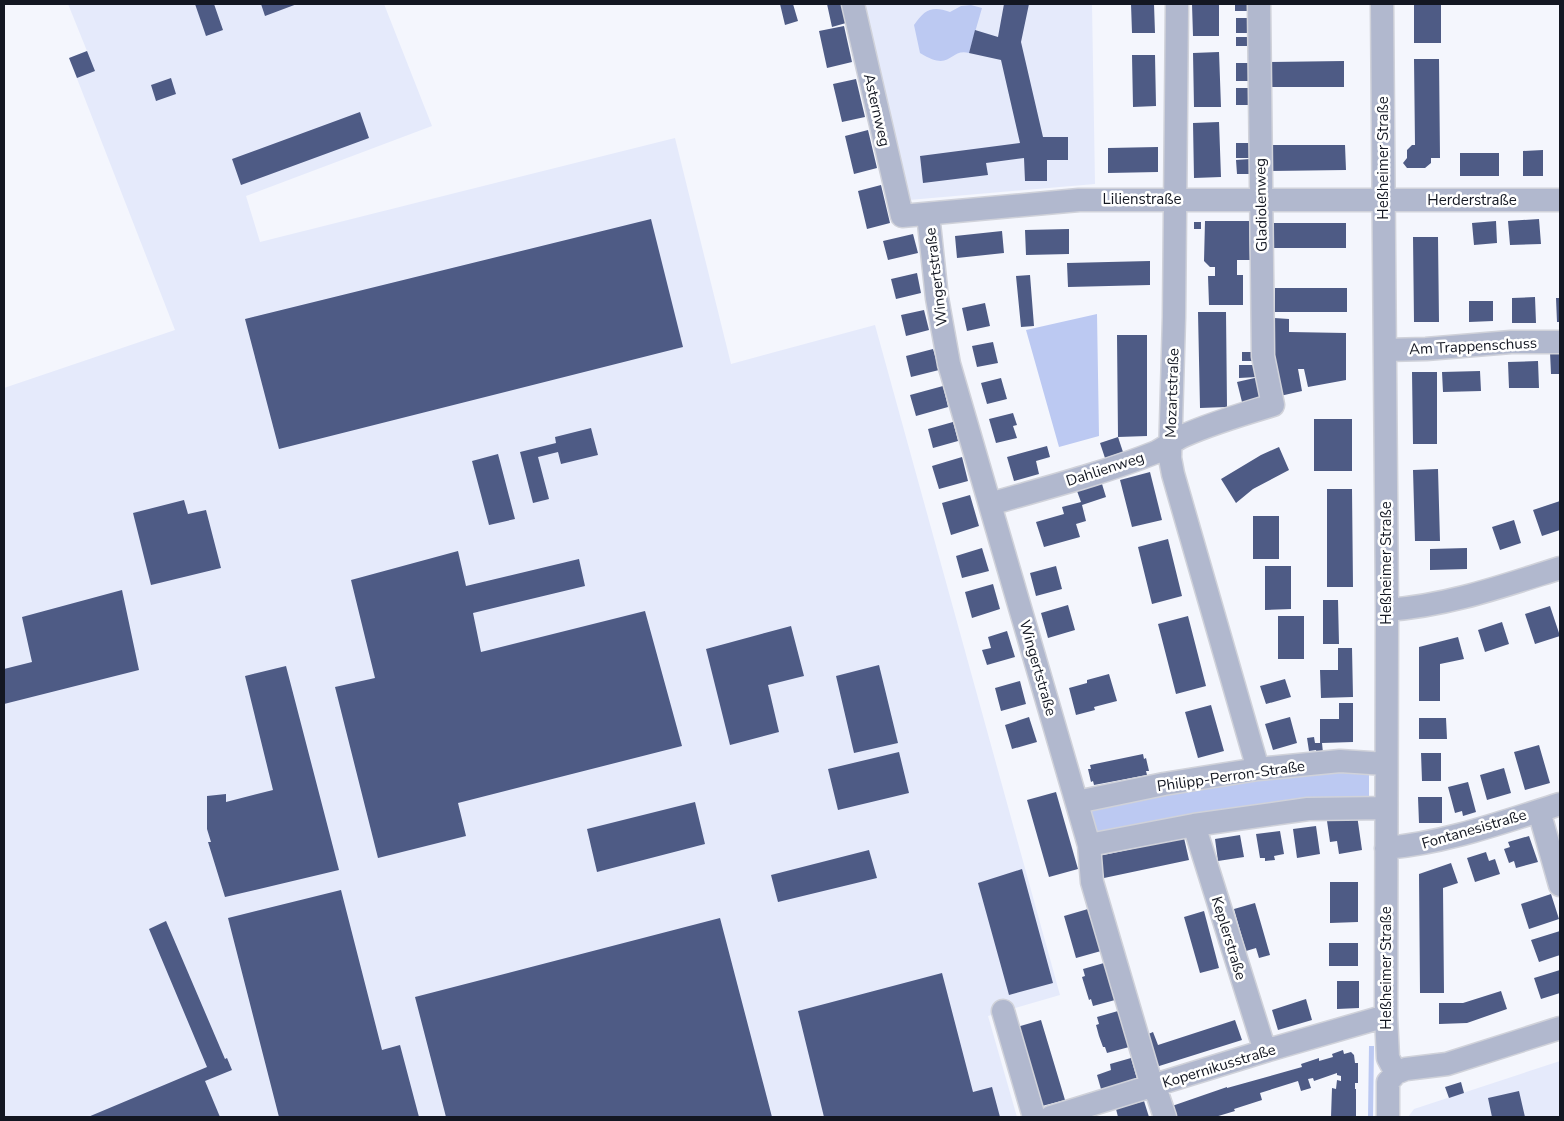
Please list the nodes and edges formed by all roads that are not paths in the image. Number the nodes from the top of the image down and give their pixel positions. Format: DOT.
graph roads {
  1 [pos="853,4"];
  2 [pos="1177,4"];
  3 [pos="1259,4"];
  4 [pos="1382,4"];
  5 [pos="1175,199"];
  6 [pos="1261,199"];
  7 [pos="1384,200"];
  8 [pos="1560,200"];
  9 [pos="928,214"];
  10 [pos="902,216"];
  11 [pos="1560,342"];
  12 [pos="1385,350"];
  13 [pos="1273,405"];
  14 [pos="1170,442"];
  15 [pos="990,504"];
  16 [pos="1560,568"];
  17 [pos="1387,610"];
  18 [pos="1386,764"];
  19 [pos="1258,769"];
  20 [pos="1077,802"];
  21 [pos="1560,804"];
  22 [pos="1385,808"];
  23 [pos="1539,811"];
  24 [pos="1194,825"];
  25 [pos="1089,845"];
  26 [pos="1386,848"];
  27 [pos="1560,885"];
  28 [pos="1003,1011"];
  29 [pos="1386,1016"];
  30 [pos="1560,1028"];
  31 [pos="1265,1051"];
  32 [pos="1396,1073"];
  33 [pos="1152,1086"];
  34 [pos="1034,1117"];
  35 [pos="1052,1117"];
  36 [pos="1165,1117"];
  37 [pos="1388,1117"];
  1 -- 10 [label="street, Asternweg"];
  2 -- 5 [label="street, Mozartstraße"];
  3 -- 6 [label="street, Gladiolenweg"];
  4 -- 7 [label="street, Heßheimer Straße"];
  5 -- 6 [label="street, Lilienstraße"];
  5 -- 9 [label="street, Lilienstraße"];
  5 -- 14 [label="street, Mozartstraße"];
  6 -- 7 [label="street, Lilienstraße"];
  6 -- 13 [label="street, Gladiolenweg"];
  7 -- 8 [label="street, Herderstraße"];
  7 -- 12 [label="street, Heßheimer Straße"];
  9 -- 10 [label="street, Lilienstraße"];
  9 -- 15 [label="street, Wingertstraße"];
  11 -- 12 [label="street, Am Trappenschuss"];
  12 -- 17 [label="street, Heßheimer Straße"];
  13 -- 14 [label="street, Dahlienweg"];
  14 -- 15 [label="street, Dahlienweg"];
  14 -- 19 [label="street, Mozartstraße"];
  15 -- 20 [label="street, Wingertstraße"];
  16 -- 17 [label="street"];
  17 -- 18 [label="street, Heßheimer Straße"];
  18 -- 19 [label="street, Philipp-Perron-Straße"];
  18 -- 22 [label="street, Heßheimer Straße"];
  19 -- 20 [label="street, Philipp-Perron-Straße"];
  20 -- 25 [label="street, Wingertstraße"];
  21 -- 23 [label="street, Fontanesistraße"];
  22 -- 24 [label="street"];
  22 -- 26 [label="street, Heßheimer Straße"];
  23 -- 26 [label="street, Fontanesistraße"];
  23 -- 27 [label="street"];
  24 -- 25 [label="street"];
  24 -- 31 [label="street, Keplerstraße"];
  25 -- 33 [label="street, Wingertstraße"];
  26 -- 29 [label="street, Heßheimer Straße"];
  28 -- 34 [label="street"];
  29 -- 31 [label="street, Kopernikusstraße"];
  29 -- 32 [label="street, Heßheimer Straße"];
  30 -- 32 [label="street"];
  31 -- 33 [label="street, Kopernikusstraße"];
  32 -- 37 [label="street"];
  33 -- 35 [label="street, Kopernikusstraße"];
  33 -- 36 [label="street, Wingertstraße"];
}
